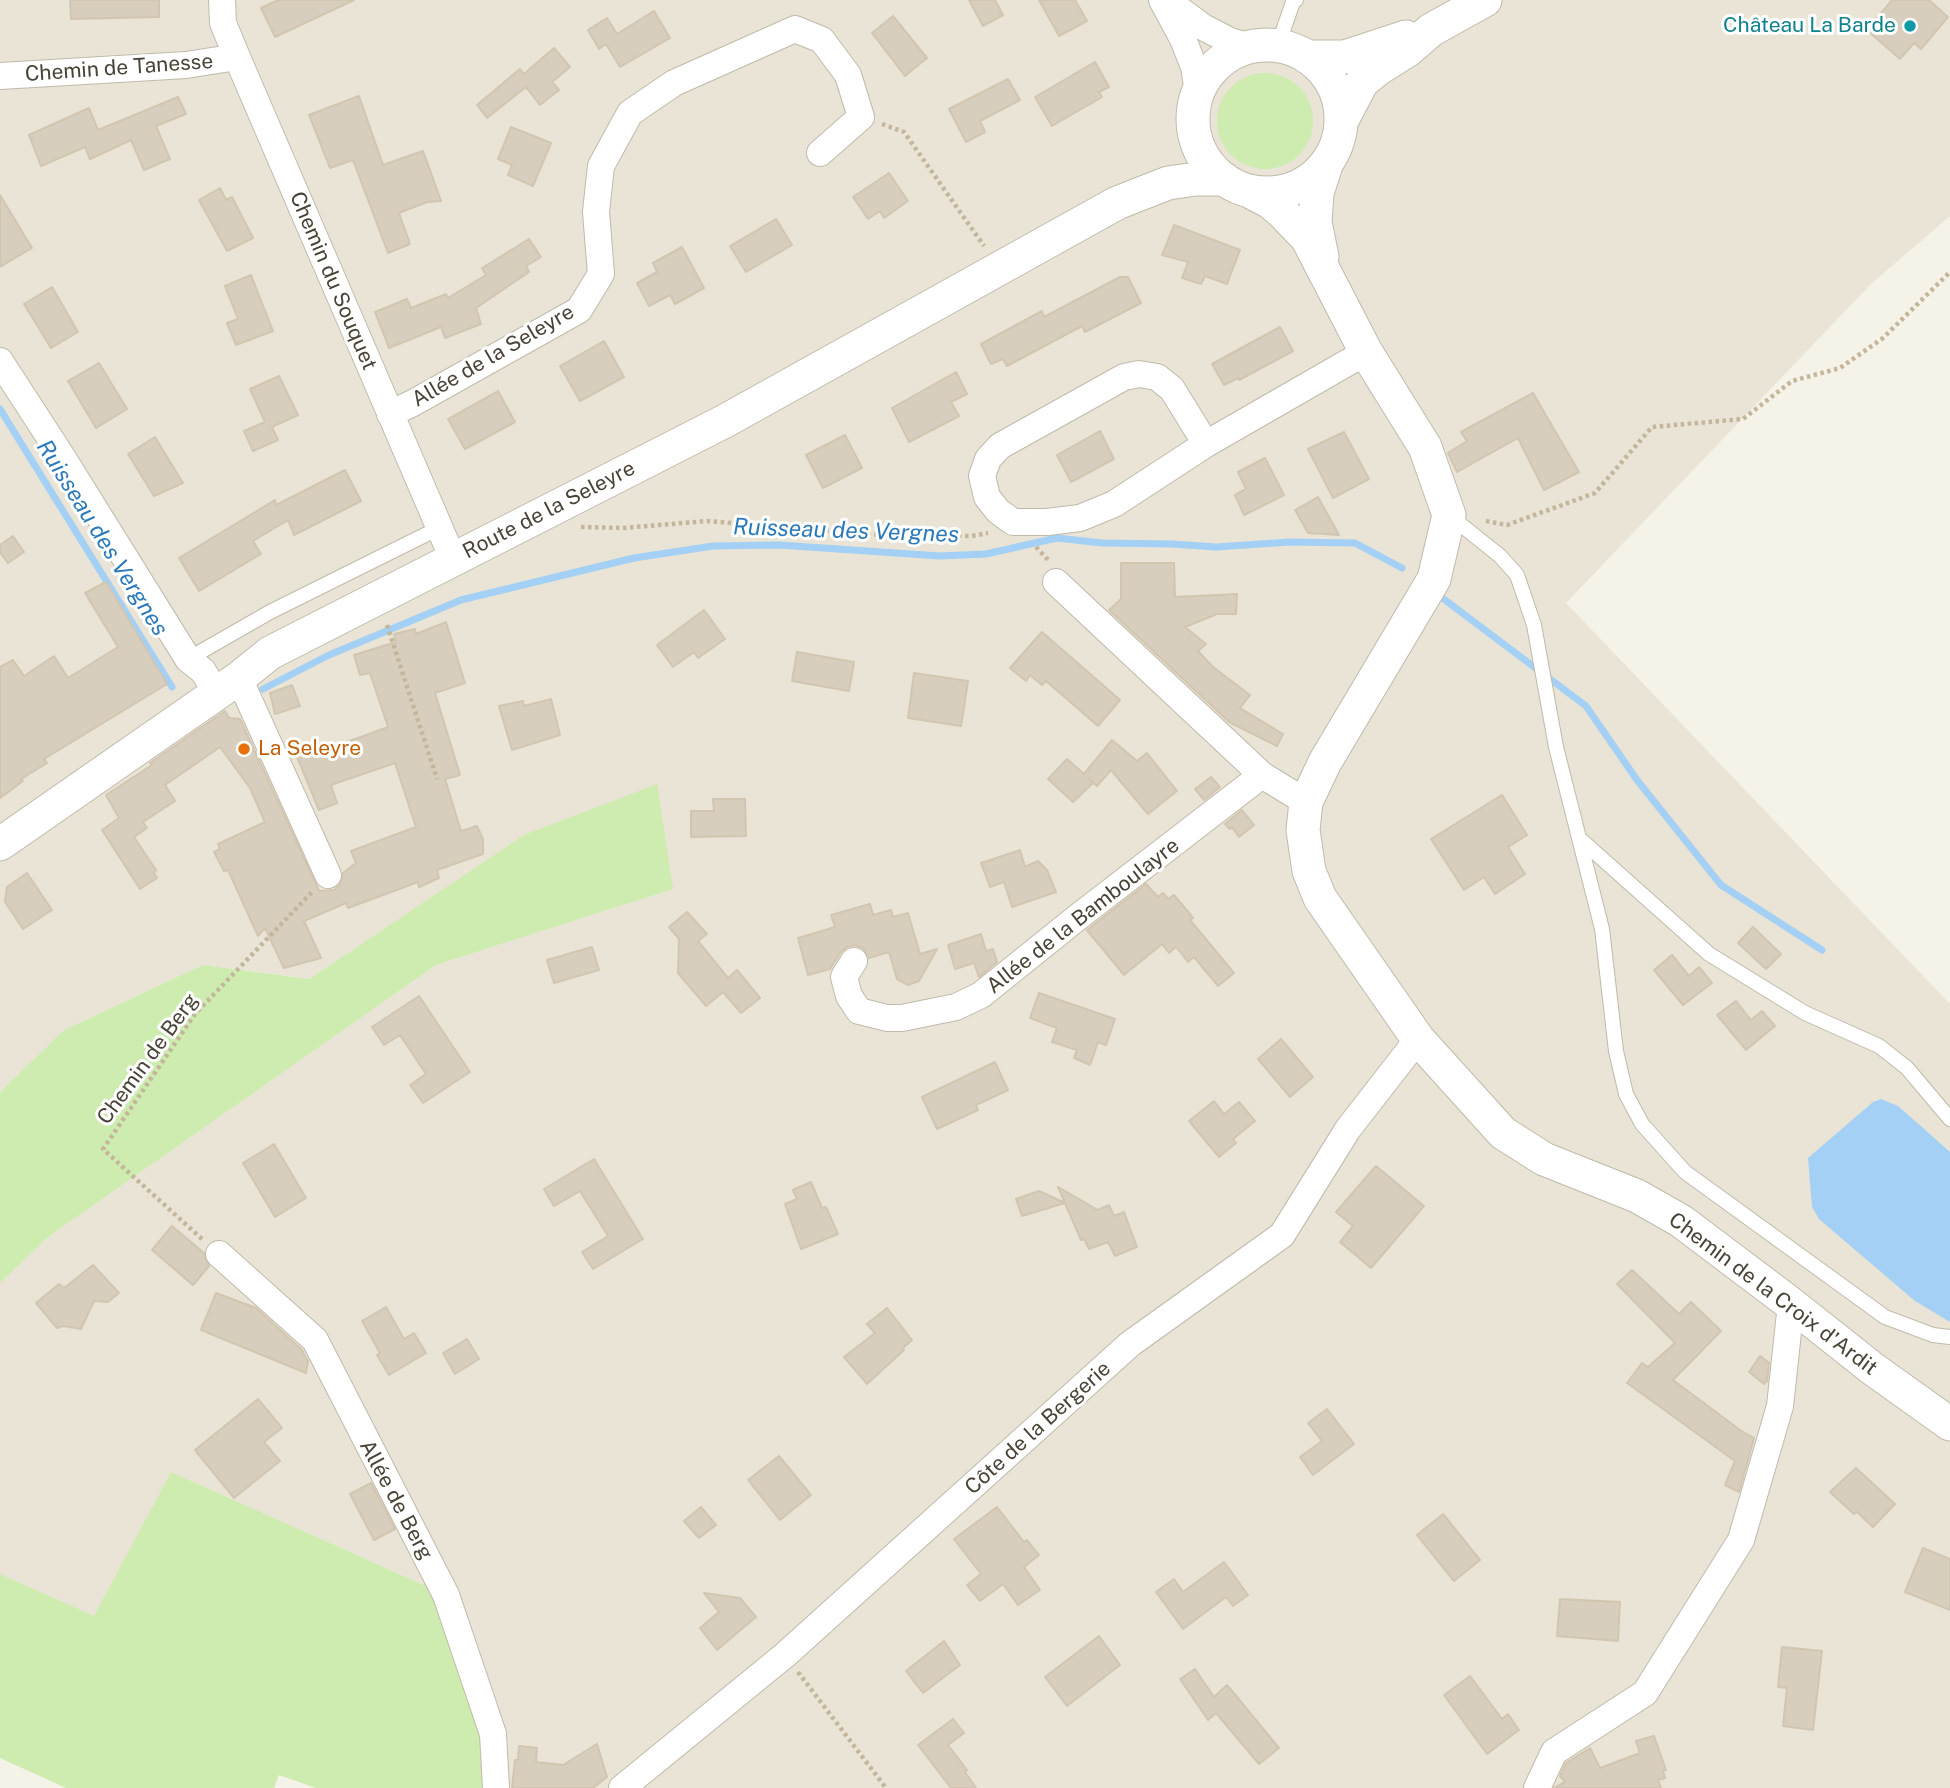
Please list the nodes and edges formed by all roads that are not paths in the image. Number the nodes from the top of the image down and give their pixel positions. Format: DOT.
graph roads {
  1 [pos="222,0"];
  2 [pos="1162,0"];
  3 [pos="1171,0"];
  4 [pos="1485,0"];
  5 [pos="1292,1"];
  6 [pos="1432,30"];
  7 [pos="1278,50"];
  8 [pos="237,57"];
  9 [pos="0,76"];
  10 [pos="1196,105"];
  11 [pos="1341,122"];
  12 [pos="820,153"];
  13 [pos="1326,165"];
  14 [pos="1236,185"];
  15 [pos="1117,203"];
  16 [pos="1324,270"];
  17 [pos="1366,352"];
  18 [pos="0,361"];
  19 [pos="390,414"];
  20 [pos="1206,444"];
  21 [pos="1449,515"];
  22 [pos="439,528"];
  23 [pos="453,559"];
  24 [pos="1056,582"];
  25 [pos="188,659"];
  26 [pos="228,685"];
  27 [pos="1262,775"];
  28 [pos="1306,802"];
  29 [pos="1580,839"];
  30 [pos="0,845"];
  31 [pos="328,876"];
  32 [pos="854,961"];
  33 [pos="1418,1039"];
  34 [pos="1950,1119"];
  35 [pos="219,1254"];
  36 [pos="1791,1304"];
  37 [pos="1950,1337"];
  38 [pos="1950,1424"];
  39 [pos="496,1788"];
  40 [pos="622,1788"];
  41 [pos="1537,1788"];
  1 -- 8 [label="street, Chemin du Souquet"];
  2 -- 10 [label="street"];
  3 -- 7 [label="street"];
  4 -- 6 [label="street"];
  5 -- 7 [label="lane"];
  6 -- 7 [label="street"];
  6 -- 11 [label="street"];
  7 -- 10 [label="street"];
  7 -- 11 [label="street"];
  8 -- 9 [label="street, Chemin de Tanesse"];
  8 -- 19 [label="street, Chemin du Souquet"];
  10 -- 14 [label="street"];
  10 -- 15 [label="street"];
  11 -- 13 [label="street"];
  12 -- 19 [label="street, Allée de la Seleyre"];
  13 -- 14 [label="street"];
  13 -- 16 [label="street"];
  14 -- 15 [label="street"];
  14 -- 16 [label="street"];
  15 -- 23 [label="street, Route de la Seleyre"];
  16 -- 17 [label="street"];
  17 -- 20 [label="street"];
  17 -- 21 [label="street"];
  18 -- 25 [label="street"];
  19 -- 22 [label="street, Chemin du Souquet"];
  20 -- 20 [label="street"];
  21 -- 28 [label="street, Chemin de la Croix d'Ardit"];
  21 -- 29 [label="lane"];
  22 -- 23 [label="street, Chemin du Souquet"];
  22 -- 25 [label="lane"];
  23 -- 26 [label="street, Route de la Seleyre"];
  24 -- 27 [label="street"];
  25 -- 26 [label="street"];
  26 -- 30 [label="street, Route de la Seleyre"];
  26 -- 31 [label="street"];
  27 -- 28 [label="street"];
  27 -- 32 [label="street, Allée de la Bamboulayre"];
  28 -- 33 [label="street, Chemin de la Croix d'Ardit"];
  29 -- 34 [label="lane"];
  29 -- 37 [label="lane"];
  33 -- 36 [label="street, Chemin de la Croix d'Ardit"];
  33 -- 40 [label="street, Côte de la Bergerie"];
  35 -- 39 [label="street, Allée de Berg"];
  36 -- 38 [label="street, Chemin de la Croix d'Ardit"];
  36 -- 41 [label="street"];
}
